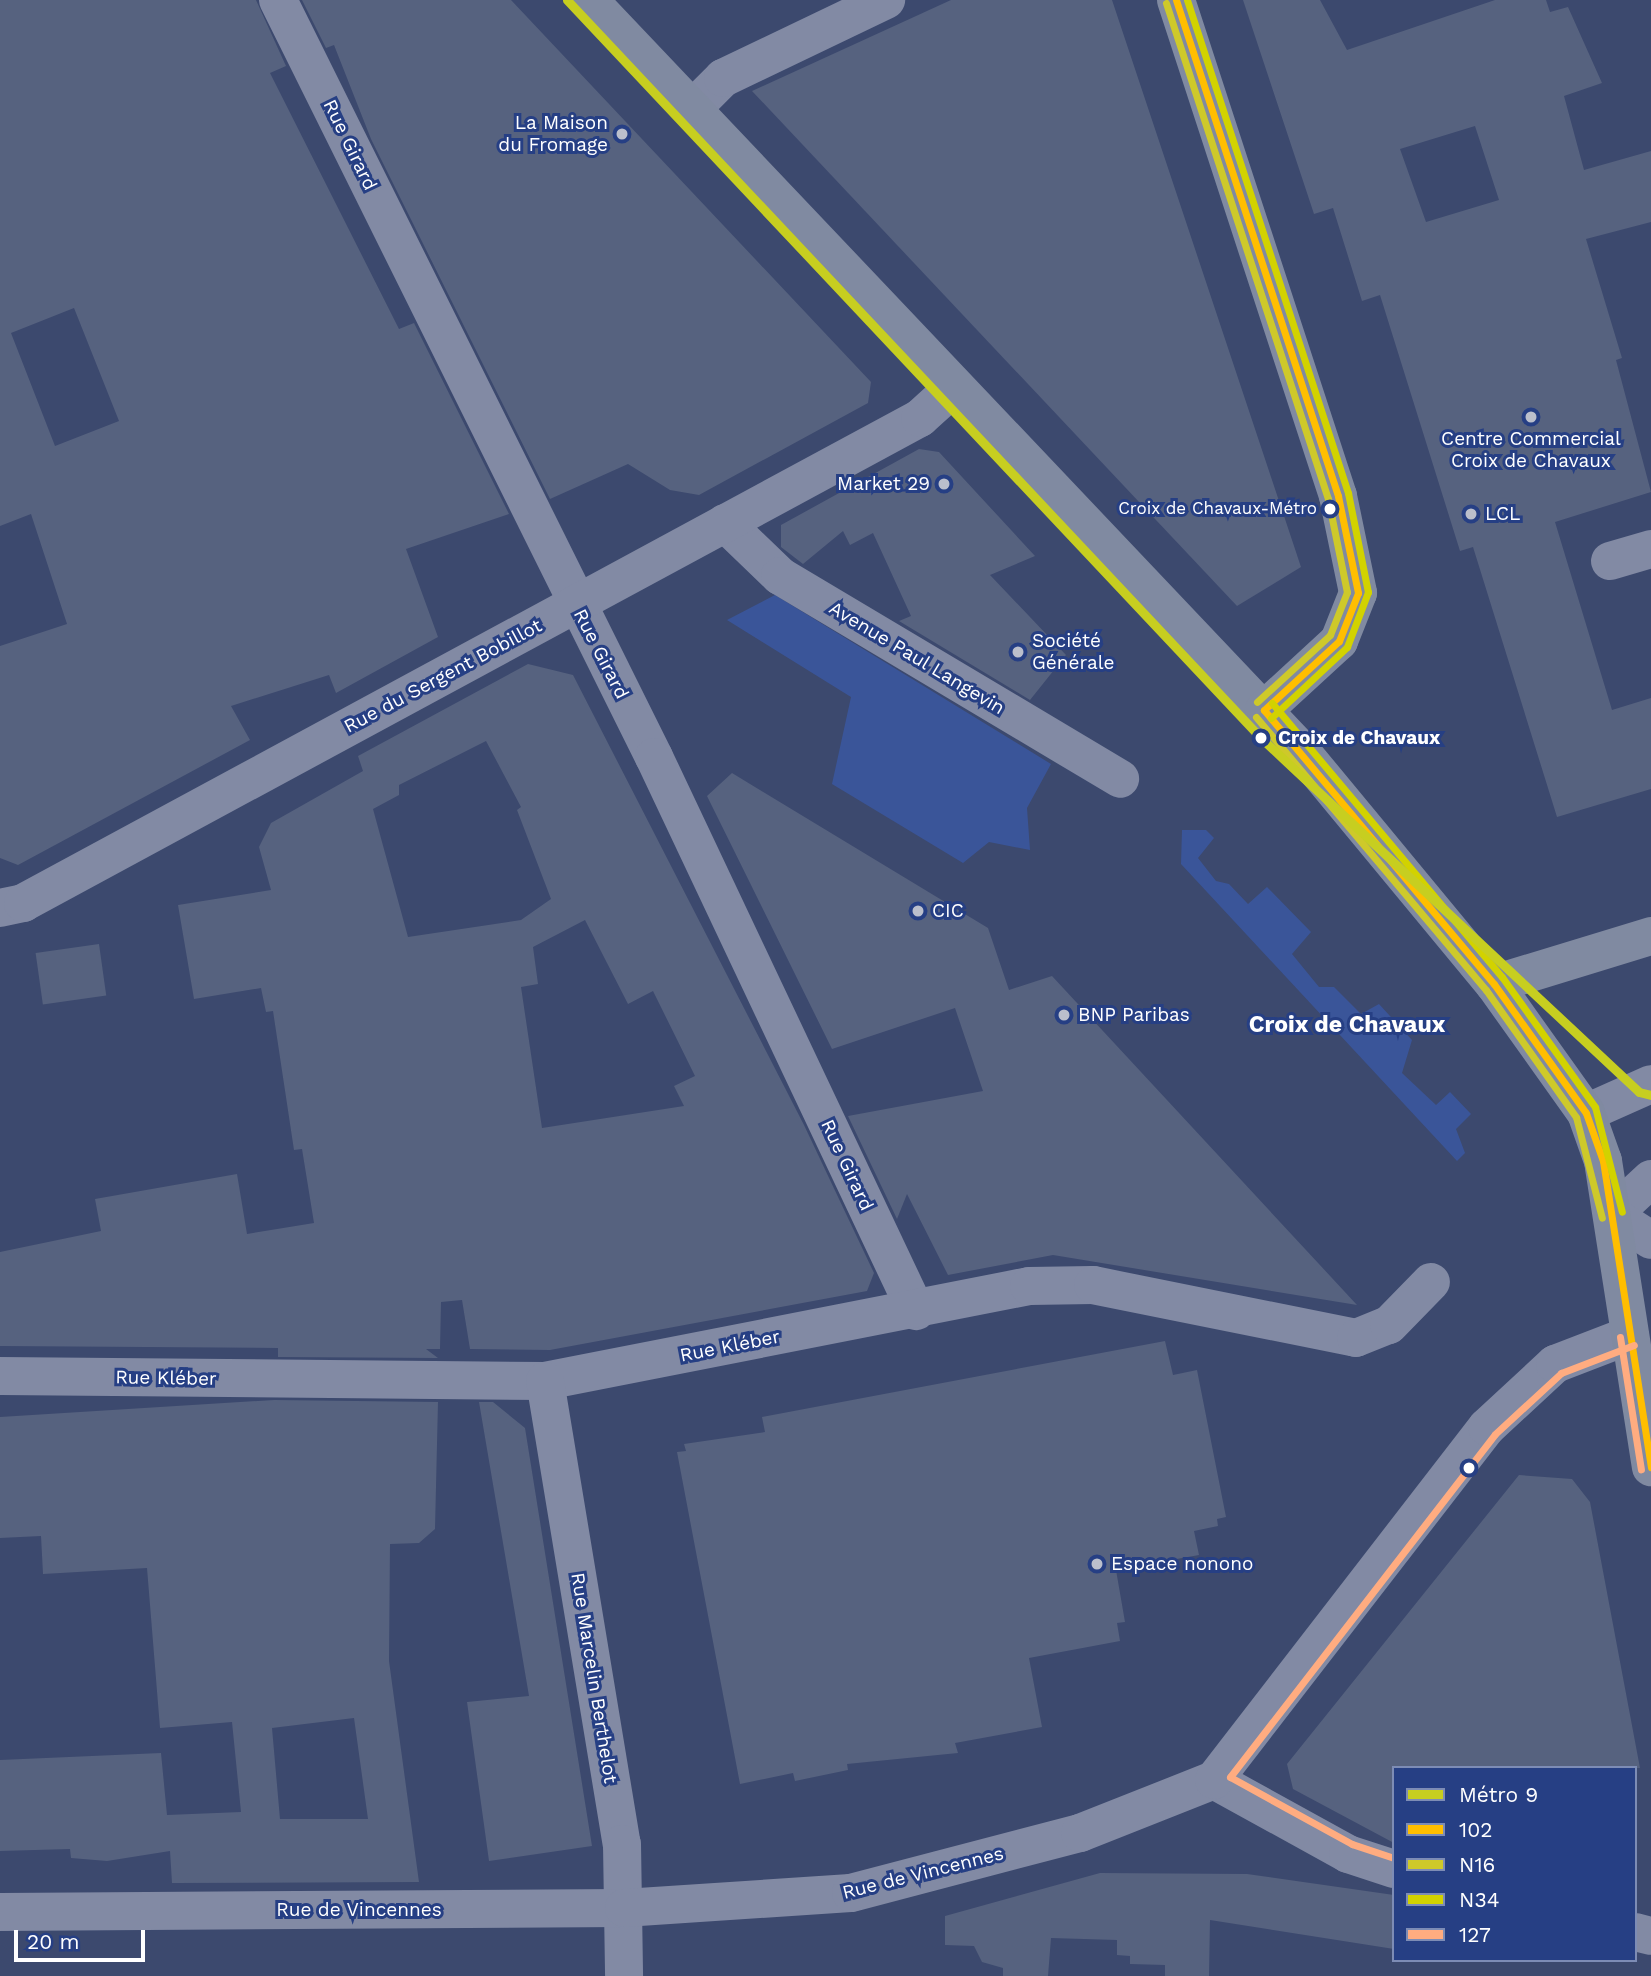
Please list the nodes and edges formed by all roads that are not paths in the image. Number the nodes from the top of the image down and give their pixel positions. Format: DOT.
graph roads {
  1 [pos="278,0"];
  2 [pos="589,0"];
  3 [pos="886,0"];
  4 [pos="1175,0"];
  5 [pos="691,108"];
  6 [pos="952,389"];
  7 [pos="725,523"];
  8 [pos="1651,549"];
  9 [pos="1610,561"];
  10 [pos="576,604"];
  11 [pos="1264,710"];
  12 [pos="1120,779"];
  13 [pos="0,908"];
  14 [pos="1651,936"];
  15 [pos="1494,985"];
  16 [pos="1651,1084"];
  17 [pos="1586,1114"];
  18 [pos="1651,1179"];
  19 [pos="1651,1200"];
  20 [pos="1612,1215"];
  21 [pos="1651,1240"];
  22 [pos="1431,1282"];
  23 [pos="915,1311"];
  24 [pos="1630,1335"];
  25 [pos="0,1376"];
  26 [pos="545,1381"];
  27 [pos="1651,1467"];
  28 [pos="1214,1780"];
  29 [pos="1392,1868"];
  30 [pos="624,1908"];
  31 [pos="0,1912"];
  32 [pos="624,1976"];
  1 -- 10 [label="street, Rue Girard"];
  2 -- 5 [label="main road"];
  3 -- 5 [label="street"];
  4 -- 11 [label="main road"];
  5 -- 6 [label="main road"];
  6 -- 7 [label="street, Rue du Sergent Bobillot"];
  6 -- 11 [label="main road"];
  7 -- 10 [label="street, Rue du Sergent Bobillot"];
  7 -- 12 [label="street, Avenue Paul Langevin"];
  8 -- 9 [label="street"];
  10 -- 13 [label="street, Rue du Sergent Bobillot"];
  10 -- 23 [label="street, Rue Girard"];
  11 -- 15 [label="main road"];
  14 -- 15 [label="main road"];
  15 -- 17 [label="main road"];
  16 -- 17 [label="street"];
  17 -- 20 [label="main road"];
  18 -- 20 [label="street"];
  19 -- 20 [label="street"];
  20 -- 21 [label="street"];
  20 -- 24 [label="main road"];
  22 -- 23 [label="street, Rue Kléber"];
  23 -- 26 [label="street, Rue Kléber"];
  24 -- 27 [label="main road"];
  24 -- 28 [label="street"];
  25 -- 26 [label="street, Rue Kléber"];
  26 -- 30 [label="street, Rue Marcelin Berthelot"];
  28 -- 29 [label="street"];
  28 -- 30 [label="street, Rue de Vincennes"];
  30 -- 31 [label="street, Rue de Vincennes"];
  30 -- 32 [label="street, Rue Marcelin Berthelot"];
}
